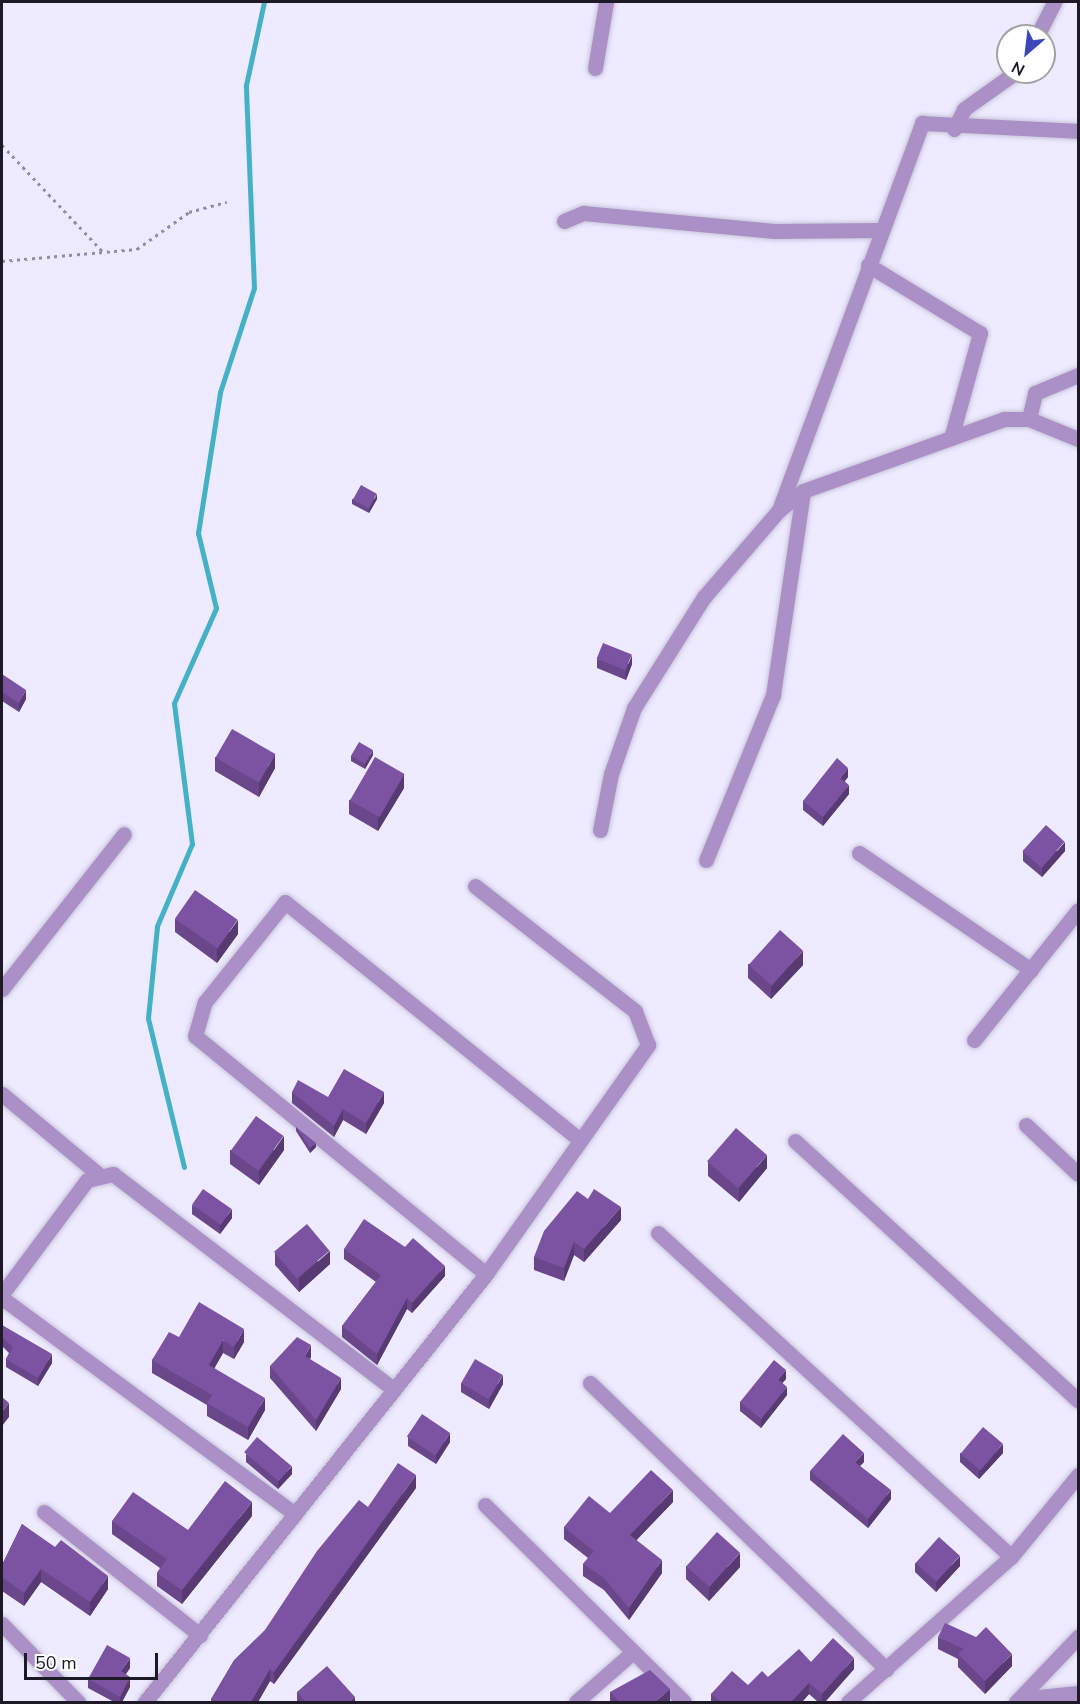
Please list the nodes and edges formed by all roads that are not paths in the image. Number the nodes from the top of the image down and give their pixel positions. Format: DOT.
graph roads {
  1 [pos="606,2"];
  2 [pos="1054,2"];
  3 [pos="1043,24"];
  4 [pos="595,68"];
  5 [pos="999,84"];
  6 [pos="954,129"];
  7 [pos="1078,131"];
  8 [pos="564,221"];
  9 [pos="880,230"];
  10 [pos="868,265"];
  11 [pos="1078,375"];
  12 [pos="1029,419"];
  13 [pos="951,438"];
  14 [pos="1078,439"];
  15 [pos="803,491"];
  16 [pos="779,510"];
  17 [pos="600,830"];
  18 [pos="124,834"];
  19 [pos="859,853"];
  20 [pos="706,860"];
  21 [pos="475,886"];
  22 [pos="1078,910"];
  23 [pos="1030,969"];
  24 [pos="2,988"];
  25 [pos="974,1040"];
  26 [pos="2,1094"];
  27 [pos="1026,1125"];
  28 [pos="578,1138"];
  29 [pos="795,1141"];
  30 [pos="98,1174"];
  31 [pos="1078,1174"];
  32 [pos="658,1233"];
  33 [pos="486,1274"];
  34 [pos="2,1296"];
  35 [pos="590,1383"];
  36 [pos="392,1388"];
  37 [pos="1078,1400"];
  38 [pos="1078,1475"];
  39 [pos="486,1505"];
  40 [pos="44,1512"];
  41 [pos="295,1514"];
  42 [pos="1011,1557"];
  43 [pos="2,1624"];
  44 [pos="200,1635"];
  45 [pos="1078,1637"];
  46 [pos="633,1652"];
  47 [pos="886,1669"];
  48 [pos="1078,1693"];
  49 [pos="1018,1701"];
  50 [pos="78,1702"];
  51 [pos="145,1702"];
  52 [pos="576,1702"];
  53 [pos="684,1702"];
  54 [pos="848,1702"];
  1 -- 4 [label="street"];
  2 -- 3 [label="street"];
  5 -- 6 [label="street"];
  6 -- 7 [label="street"];
  6 -- 9 [label="street"];
  8 -- 9 [label="street"];
  9 -- 10 [label="street"];
  10 -- 13 [label="street"];
  10 -- 16 [label="street"];
  11 -- 12 [label="street"];
  12 -- 13 [label="street"];
  12 -- 14 [label="street"];
  13 -- 15 [label="street"];
  15 -- 16 [label="street"];
  15 -- 20 [label="street"];
  16 -- 17 [label="street"];
  18 -- 24 [label="street"];
  19 -- 23 [label="street"];
  21 -- 28 [label="street"];
  22 -- 23 [label="street"];
  23 -- 25 [label="street"];
  26 -- 30 [label="street"];
  27 -- 31 [label="street"];
  28 -- 33 [label="street"];
  28 -- 33 [label="street"];
  29 -- 37 [label="street"];
  30 -- 34 [label="street"];
  30 -- 36 [label="street"];
  32 -- 42 [label="street"];
  33 -- 36 [label="street"];
  34 -- 41 [label="street"];
  35 -- 47 [label="street"];
  36 -- 41 [label="street"];
  38 -- 42 [label="street"];
  39 -- 46 [label="street"];
  40 -- 44 [label="street"];
  41 -- 44 [label="street"];
  42 -- 47 [label="street"];
  43 -- 50 [label="street"];
  44 -- 51 [label="street"];
  45 -- 49 [label="street"];
  46 -- 52 [label="street"];
  46 -- 53 [label="street"];
  47 -- 54 [label="street"];
  48 -- 49 [label="street"];
}
